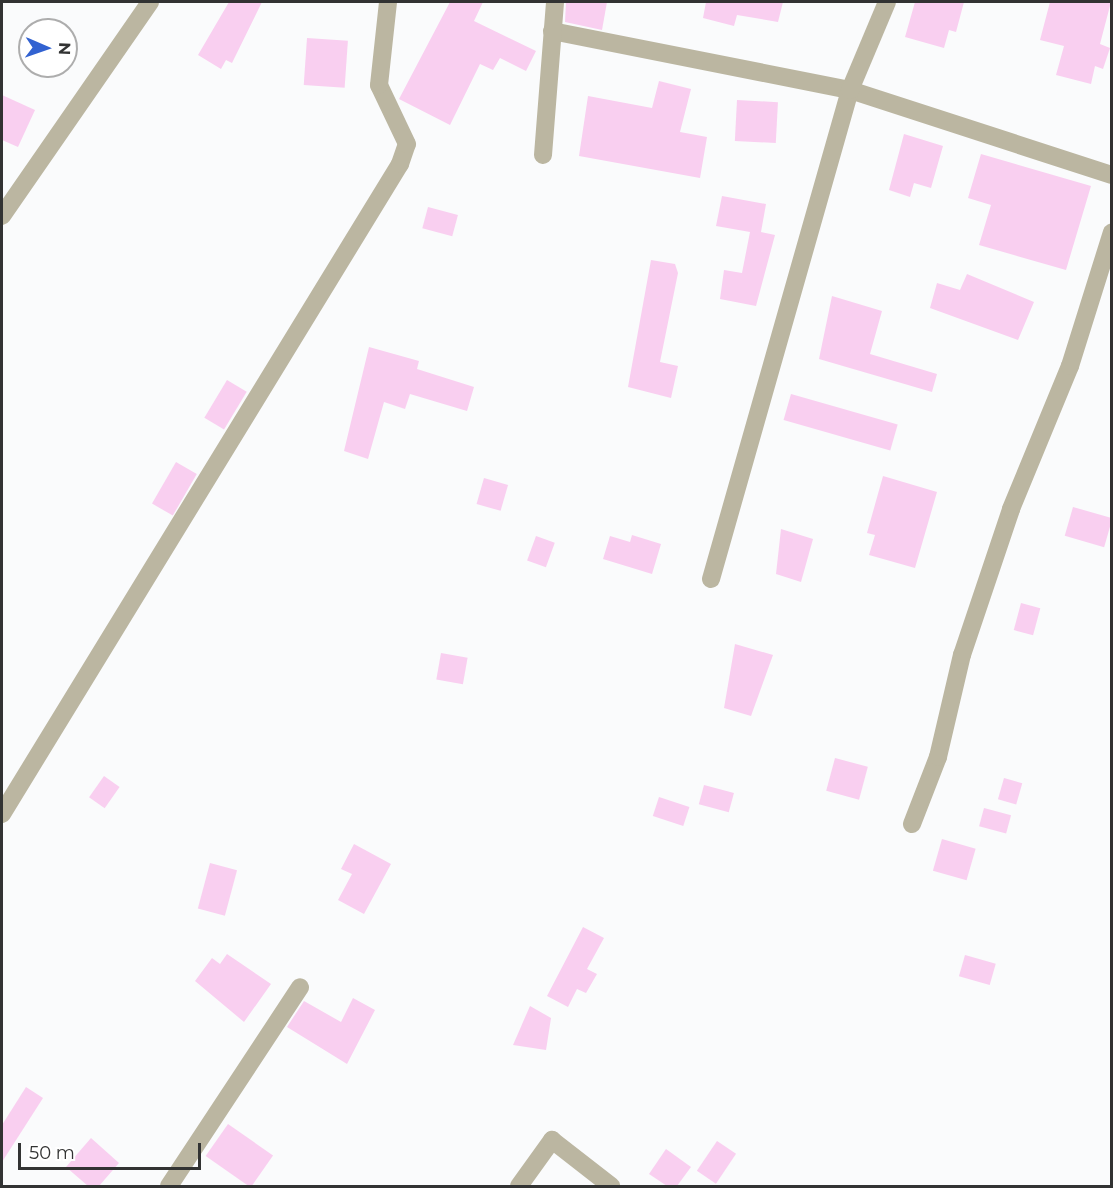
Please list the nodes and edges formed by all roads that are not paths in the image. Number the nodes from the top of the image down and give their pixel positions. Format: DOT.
graph roads {
  1 [pos="150,2"];
  2 [pos="388,2"];
  3 [pos="555,2"];
  4 [pos="887,2"];
  5 [pos="552,31"];
  6 [pos="850,90"];
  7 [pos="543,155"];
  8 [pos="1112,175"];
  9 [pos="2,216"];
  10 [pos="1112,232"];
  11 [pos="711,579"];
  12 [pos="2,814"];
  13 [pos="912,824"];
  14 [pos="300,987"];
  15 [pos="169,1186"];
  16 [pos="519,1186"];
  17 [pos="611,1186"];
  1 -- 9 [label="street"];
  2 -- 12 [label="street"];
  3 -- 5 [label="street"];
  4 -- 6 [label="street"];
  5 -- 6 [label="street"];
  5 -- 7 [label="street"];
  6 -- 8 [label="street"];
  6 -- 11 [label="street"];
  10 -- 13 [label="street"];
  14 -- 15 [label="street"];
  16 -- 17 [label="street"];
}
